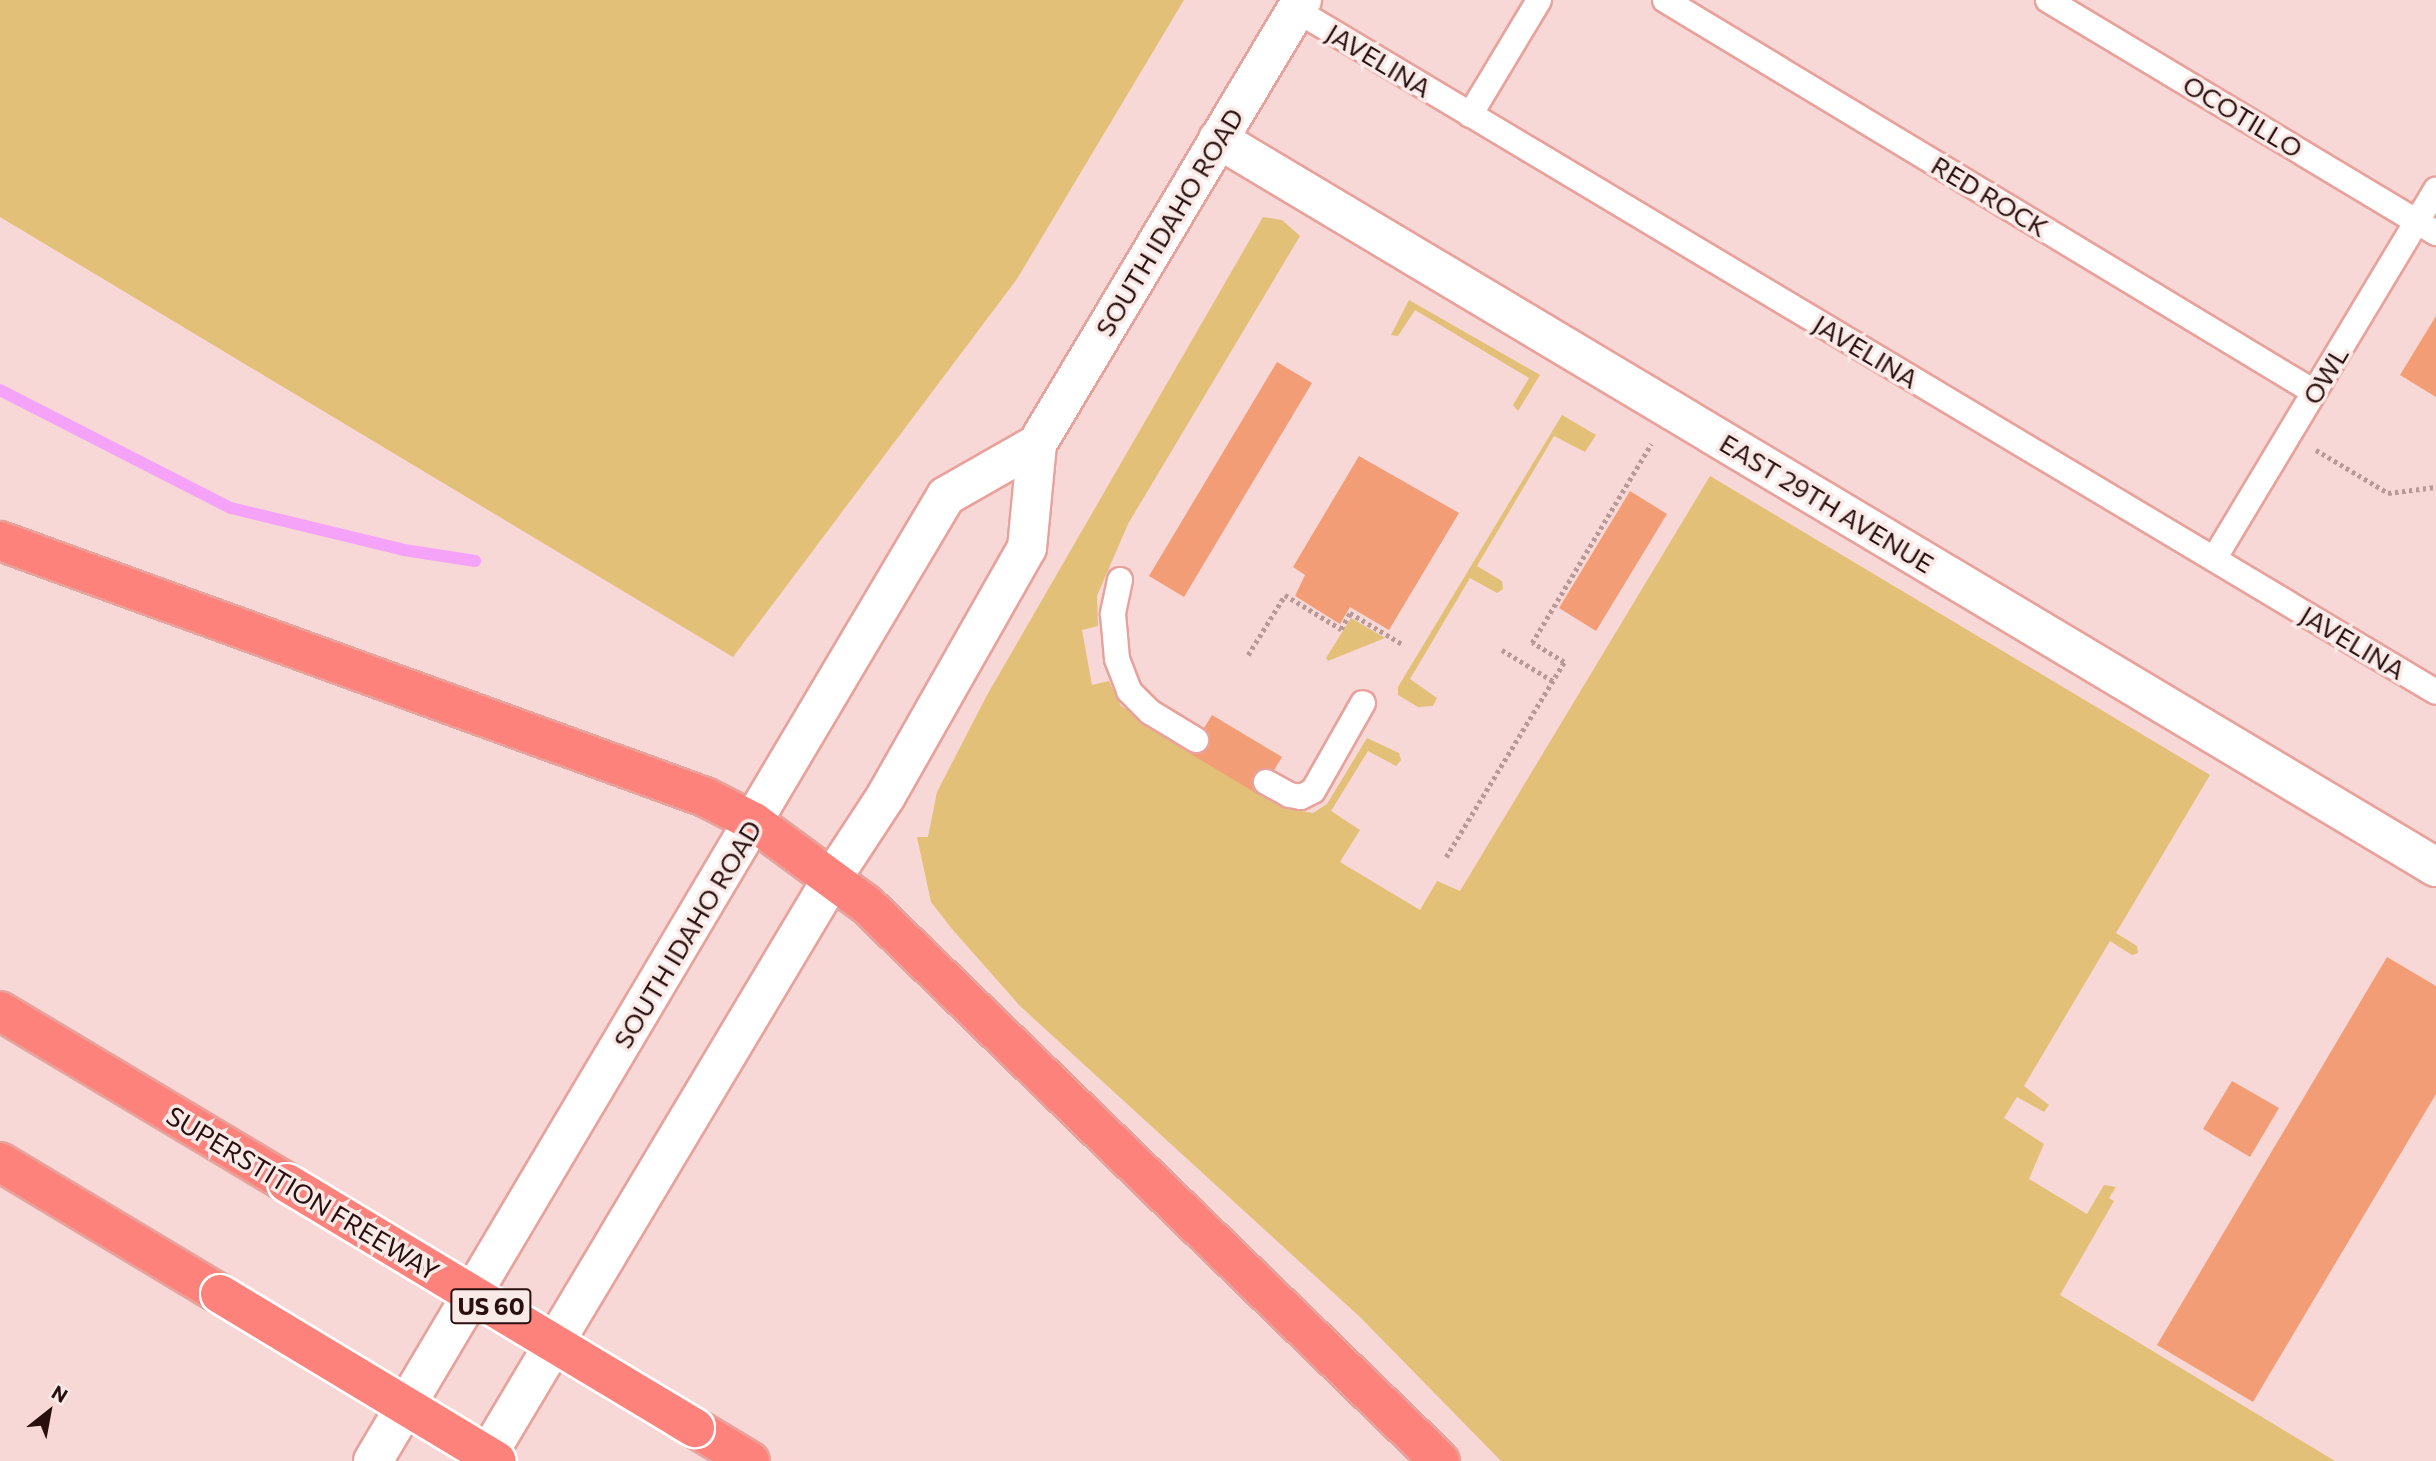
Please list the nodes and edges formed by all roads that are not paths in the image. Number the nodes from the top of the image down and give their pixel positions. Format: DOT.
graph roads {
  1 [pos="1539,0"];
  2 [pos="1665,0"];
  3 [pos="2048,0"];
  4 [pos="1299,5"];
  5 [pos="1470,115"];
  6 [pos="1218,139"];
  7 [pos="2436,190"];
  8 [pos="2427,227"];
  9 [pos="2314,393"];
  10 [pos="1037,444"];
  11 [pos="0,541"];
  12 [pos="2214,559"];
  13 [pos="1120,579"];
  14 [pos="2436,692"];
  15 [pos="1363,703"];
  16 [pos="1196,740"];
  17 [pos="1266,782"];
  18 [pos="754,822"];
  19 [pos="2436,867"];
  20 [pos="833,877"];
  21 [pos="0,1011"];
  22 [pos="0,1162"];
  23 [pos="373,1461"];
  24 [pos="484,1461"];
  25 [pos="497,1461"];
  26 [pos="750,1461"];
  27 [pos="1440,1461"];
  1 -- 5 [label="lane"];
  2 -- 9 [label="lane, RED ROCK"];
  3 -- 8 [label="lane, OCOTILLO"];
  4 -- 5 [label="lane, JAVELINA"];
  4 -- 6 [label="main road, SOUTH IDAHO ROAD"];
  5 -- 12 [label="lane, JAVELINA"];
  6 -- 10 [label="main road, SOUTH IDAHO ROAD"];
  6 -- 19 [label="main road, EAST 29TH AVENUE"];
  7 -- 8 [label="lane, OWL"];
  8 -- 9 [label="lane, OWL"];
  9 -- 12 [label="lane, OWL"];
  10 -- 18 [label="main road, SOUTH IDAHO ROAD"];
  10 -- 20 [label="main road, SOUTH IDAHO ROAD"];
  11 -- 18 [label="highway"];
  12 -- 14 [label="lane, JAVELINA"];
  13 -- 16 [label="lane"];
  15 -- 17 [label="lane"];
  18 -- 20 [label="highway"];
  18 -- 23 [label="main road, SOUTH IDAHO ROAD"];
  20 -- 24 [label="main road, SOUTH IDAHO ROAD"];
  20 -- 27 [label="highway"];
  21 -- 26 [label="highway, SUPERSTITION FREEWAY / US 60, bridge"];
  22 -- 25 [label="highway, bridge"];
}
